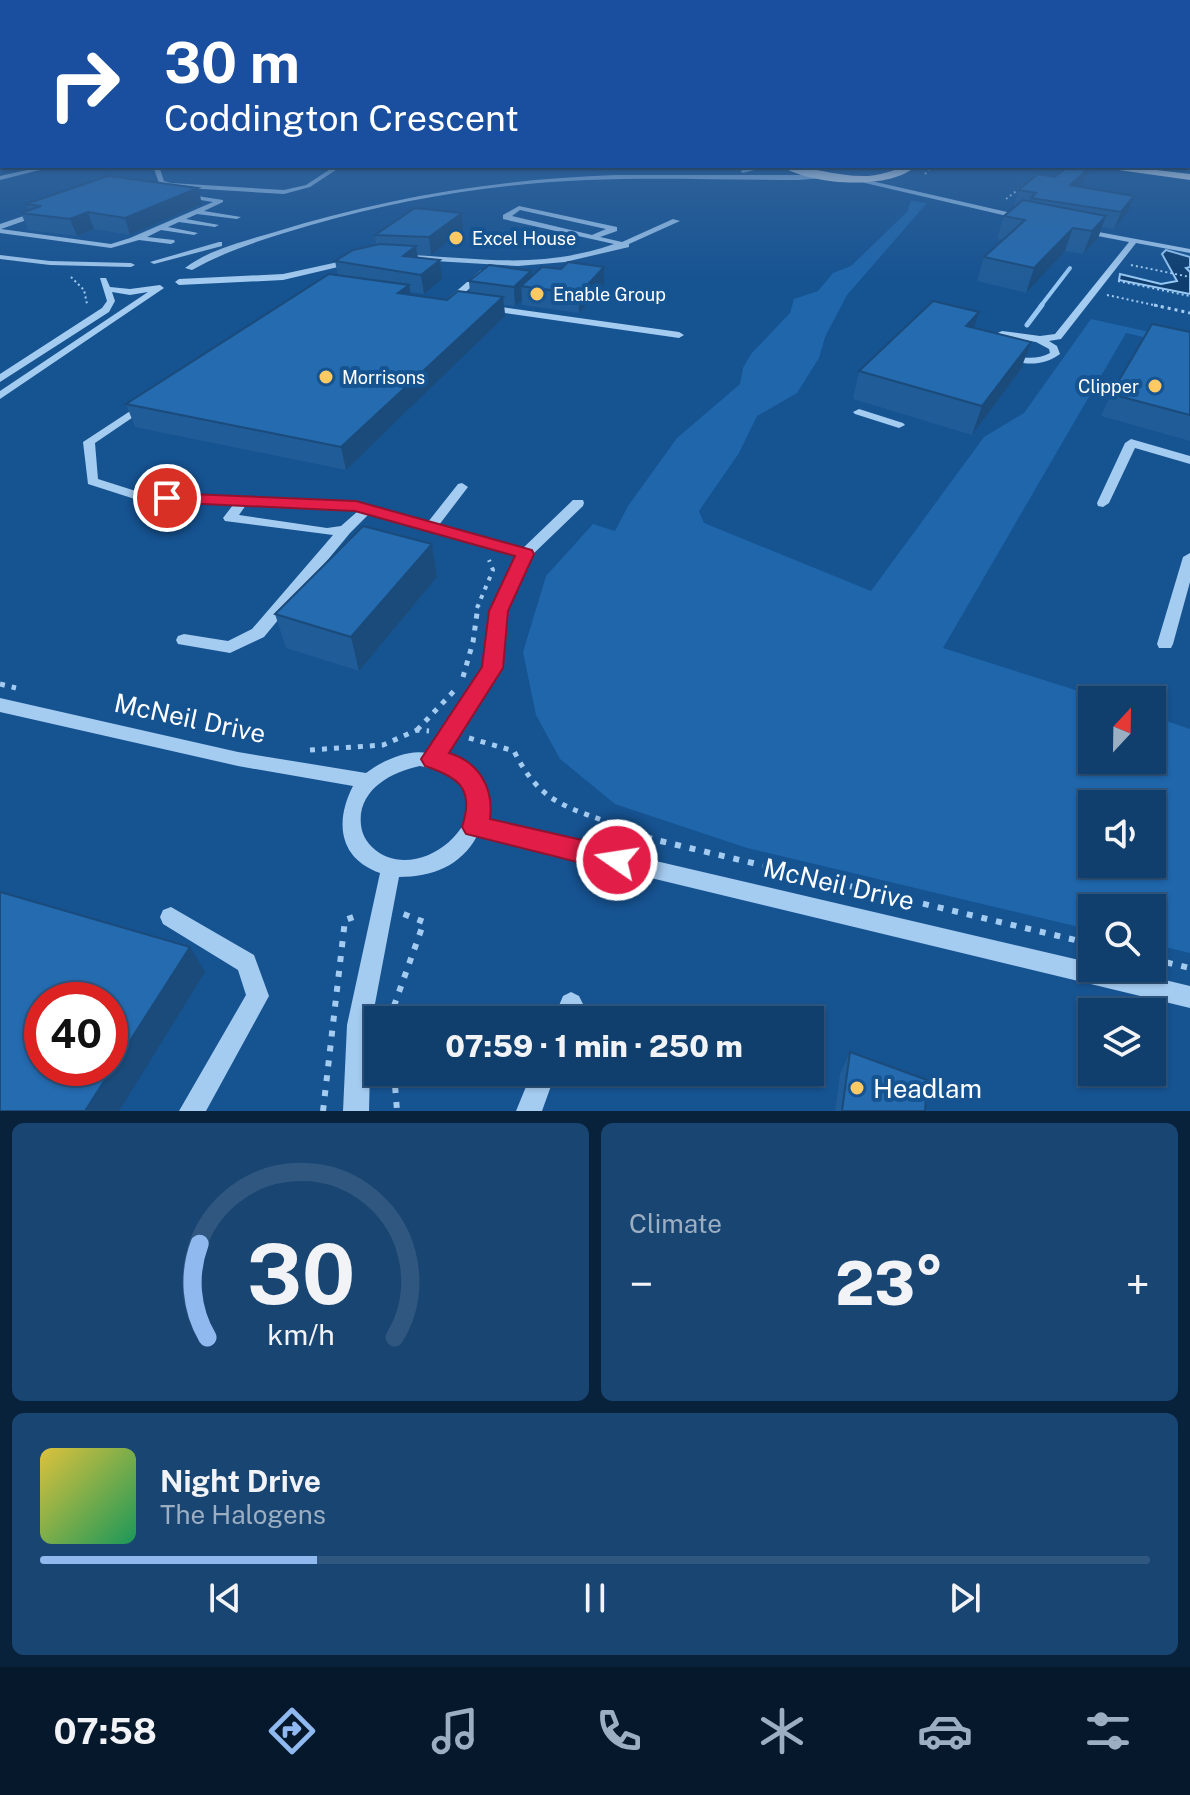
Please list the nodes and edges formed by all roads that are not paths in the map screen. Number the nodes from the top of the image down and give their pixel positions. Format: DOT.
graph roads {
  1 [pos="159,179"];
  2 [pos="319,179"];
  3 [pos="523,179"];
  4 [pos="574,179"];
  5 [pos="855,179"];
  6 [pos="901,179"];
  7 [pos="159,192"];
  8 [pos="912,192"];
  9 [pos="56,207"];
  10 [pos="196,212"];
  11 [pos="237,217"];
  12 [pos="177,220"];
  13 [pos="676,221"];
  14 [pos="1040,221"];
  15 [pos="215,225"];
  16 [pos="1067,227"];
  17 [pos="159,228"];
  18 [pos="0,229"];
  19 [pos="194,233"];
  20 [pos="595,236"];
  21 [pos="139,237"];
  22 [pos="1134,240"];
  23 [pos="171,242"];
  24 [pos="626,245"];
  25 [pos="230,249"];
  26 [pos="1190,251"];
  27 [pos="0,257"];
  28 [pos="383,257"];
  29 [pos="362,260"];
  30 [pos="154,262"];
  31 [pos="50,263"];
  32 [pos="494,264"];
  33 [pos="131,265"];
  34 [pos="189,270"];
  35 [pos="221,277"];
  36 [pos="239,280"];
  37 [pos="179,282"];
  38 [pos="106,284"];
  39 [pos="160,288"];
  40 [pos="432,301"];
  41 [pos="447,303"];
  42 [pos="463,305"];
  43 [pos="478,307"];
  44 [pos="679,335"];
  45 [pos="1039,339"];
  46 [pos="0,379"];
  47 [pos="0,396"];
  48 [pos="152,400"];
  49 [pos="859,412"];
  50 [pos="899,425"];
  51 [pos="1190,460"];
  52 [pos="462,487"];
  53 [pos="243,501"];
  54 [pos="578,503"];
  55 [pos="1103,503"];
  56 [pos="367,509"];
  57 [pos="431,527"];
  58 [pos="345,530"];
  59 [pos="525,554"];
  60 [pos="1190,557"];
  61 [pos="184,640"];
  62 [pos="1165,644"];
  63 [pos="0,705"];
  64 [pos="433,759"];
  65 [pos="369,781"];
  66 [pos="475,827"];
  67 [pos="391,868"];
  68 [pos="171,917"];
  69 [pos="1190,997"];
  70 [pos="539,1086"];
  71 [pos="192,1111"];
  72 [pos="356,1111"];
  73 [pos="529,1111"];
  1 -- 2 [label="street"];
  3 -- 30 [label="street"];
  4 -- 25 [label="street"];
  5 -- 8 [label="street"];
  6 -- 8 [label="street"];
  7 -- 10 [label="street"];
  8 -- 14 [label="street"];
  9 -- 18 [label="street"];
  10 -- 11 [label="street"];
  10 -- 12 [label="street"];
  12 -- 15 [label="street"];
  12 -- 17 [label="street"];
  13 -- 24 [label="street"];
  16 -- 22 [label="street"];
  17 -- 19 [label="street"];
  17 -- 21 [label="street"];
  18 -- 21 [label="street"];
  20 -- 20 [label="street"];
  20 -- 24 [label="street"];
  21 -- 23 [label="street"];
  22 -- 26 [label="street"];
  22 -- 45 [label="street"];
  24 -- 32 [label="street"];
  25 -- 34 [label="street"];
  25 -- 35 [label="street"];
  27 -- 31 [label="street"];
  28 -- 32 [label="street"];
  29 -- 36 [label="street"];
  30 -- 33 [label="street"];
  30 -- 34 [label="street"];
  31 -- 33 [label="street"];
  31 -- 38 [label="street"];
  32 -- 41 [label="street"];
  33 -- 38 [label="street"];
  34 -- 35 [label="street"];
  34 -- 37 [label="street"];
  35 -- 36 [label="street"];
  36 -- 37 [label="street"];
  37 -- 39 [label="street"];
  38 -- 39 [label="street"];
  38 -- 46 [label="street"];
  39 -- 47 [label="street"];
  40 -- 41 [label="street"];
  41 -- 42 [label="street"];
  43 -- 44 [label="street"];
  45 -- 45 [label="street"];
  48 -- 53 [label="street"];
  49 -- 50 [label="street"];
  51 -- 55 [label="street"];
  52 -- 57 [label="street"];
  53 -- 56 [label="street"];
  53 -- 58 [label="street"];
  54 -- 59 [label="street"];
  56 -- 57 [label="street"];
  56 -- 58 [label="street"];
  57 -- 59 [label="street"];
  58 -- 61 [label="street"];
  59 -- 64 [label="street"];
  60 -- 62 [label="street"];
  63 -- 65 [label="street, McNeil Drive"];
  64 -- 65 [label="street"];
  64 -- 66 [label="street"];
  65 -- 67 [label="street"];
  66 -- 67 [label="street"];
  66 -- 69 [label="street, McNeil Drive"];
  67 -- 72 [label="street"];
  68 -- 71 [label="street"];
  70 -- 73 [label="street"];
}
